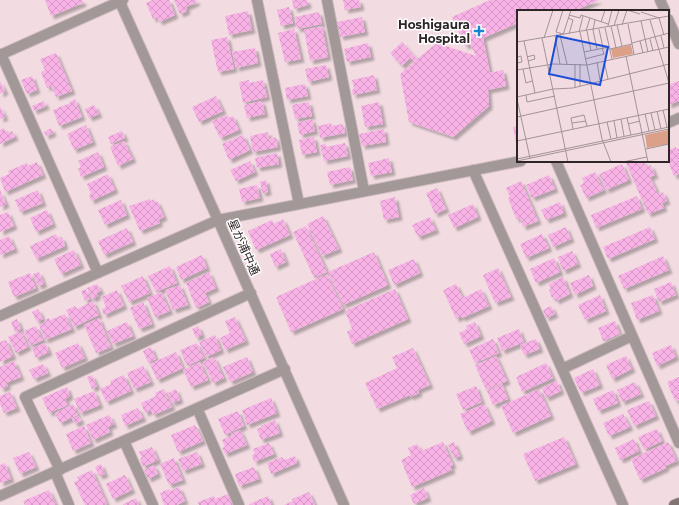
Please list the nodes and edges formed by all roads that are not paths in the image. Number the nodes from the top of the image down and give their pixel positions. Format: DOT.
graph roads {
  1 [pos="257,0"];
  2 [pos="327,0"];
  3 [pos="660,0"];
  4 [pos="121,1"];
  5 [pos="665,10"];
  6 [pos="669,21"];
  7 [pos="679,44"];
  8 [pos="1,54"];
  9 [pos="679,118"];
  10 [pos="669,123"];
  11 [pos="517,162"];
  12 [pos="556,162"];
  13 [pos="473,170"];
  14 [pos="364,191"];
  15 [pos="299,204"];
  16 [pos="218,220"];
  17 [pos="98,273"];
  18 [pos="251,293"];
  19 [pos="1,314"];
  20 [pos="632,336"];
  21 [pos="285,369"];
  22 [pos="562,369"];
  23 [pos="197,408"];
  24 [pos="124,441"];
  25 [pos="679,443"];
  26 [pos="57,471"];
  27 [pos="0,496"];
  28 [pos="679,503"];
  29 [pos="69,505"];
  30 [pos="153,505"];
  31 [pos="239,505"];
  32 [pos="344,505"];
  33 [pos="623,505"];
  34 [pos="674,505"];
  1 -- 15 [label="street"];
  2 -- 14 [label="street"];
  3 -- 5 [label="street"];
  4 -- 8 [label="street"];
  4 -- 16 [label="street, 星が浦中通"];
  6 -- 7 [label="street"];
  8 -- 17 [label="street"];
  9 -- 10 [label="street"];
  11 -- 13 [label="street"];
  12 -- 20 [label="street"];
  13 -- 14 [label="street"];
  13 -- 22 [label="street"];
  14 -- 15 [label="street"];
  15 -- 16 [label="street"];
  16 -- 17 [label="street"];
  16 -- 18 [label="street, 星が浦中通"];
  17 -- 19 [label="street"];
  18 -- 21 [label="street, 星が浦中通"];
  18 -- 26 [label="street"];
  20 -- 22 [label="street"];
  20 -- 25 [label="street"];
  21 -- 23 [label="street"];
  21 -- 32 [label="street, 星が浦中通"];
  22 -- 33 [label="street"];
  23 -- 24 [label="street"];
  23 -- 31 [label="street"];
  24 -- 26 [label="street"];
  24 -- 30 [label="street"];
  26 -- 27 [label="street"];
  26 -- 29 [label="street"];
  28 -- 34 [label="street"];
}
